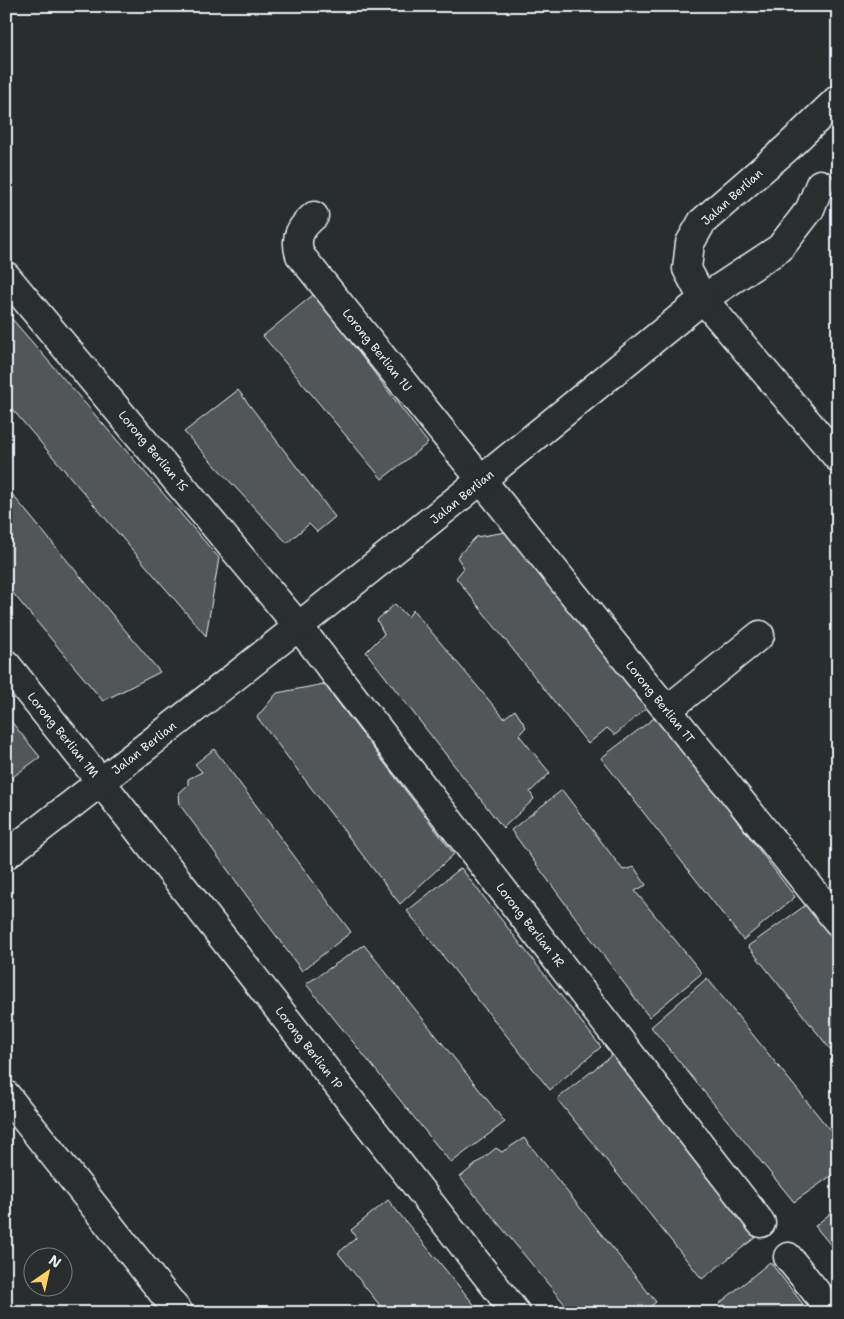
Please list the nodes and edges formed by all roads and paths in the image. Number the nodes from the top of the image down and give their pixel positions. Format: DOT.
graph roads {
  1 [pos="838,99"];
  2 [pos="820,184"];
  3 [pos="314,216"];
  4 [pos="6,276"];
  5 [pos="703,299"];
  6 [pos="838,458"];
  7 [pos="482,481"];
  8 [pos="300,627"];
  9 [pos="760,635"];
  10 [pos="6,664"];
  11 [pos="667,710"];
  12 [pos="101,782"];
  13 [pos="6,855"];
  14 [pos="838,922"];
  15 [pos="6,1095"];
  16 [pos="762,1223"];
  17 [pos="788,1257"];
  18 [pos="179,1313"];
  19 [pos="516,1313"];
  20 [pos="833,1313"];
  1 -- 5 [label="street, Jalan Berlian"];
  2 -- 5 [label="street"];
  3 -- 7 [label="street, Lorong Berlian 1U"];
  4 -- 8 [label="street, Lorong Berlian 1S"];
  5 -- 6 [label="street"];
  5 -- 7 [label="street, Jalan Berlian"];
  7 -- 8 [label="street, Jalan Berlian"];
  7 -- 11 [label="street, Lorong Berlian 1T"];
  8 -- 12 [label="street, Jalan Berlian"];
  8 -- 16 [label="street, Lorong Berlian 1R"];
  9 -- 11 [label="street"];
  10 -- 12 [label="street, Lorong Berlian 1M"];
  11 -- 14 [label="street, Lorong Berlian 1T"];
  12 -- 13 [label="street, Jalan Berlian"];
  12 -- 19 [label="street, Lorong Berlian 1P"];
  15 -- 18 [label="street"];
  17 -- 20 [label="street"];
}
